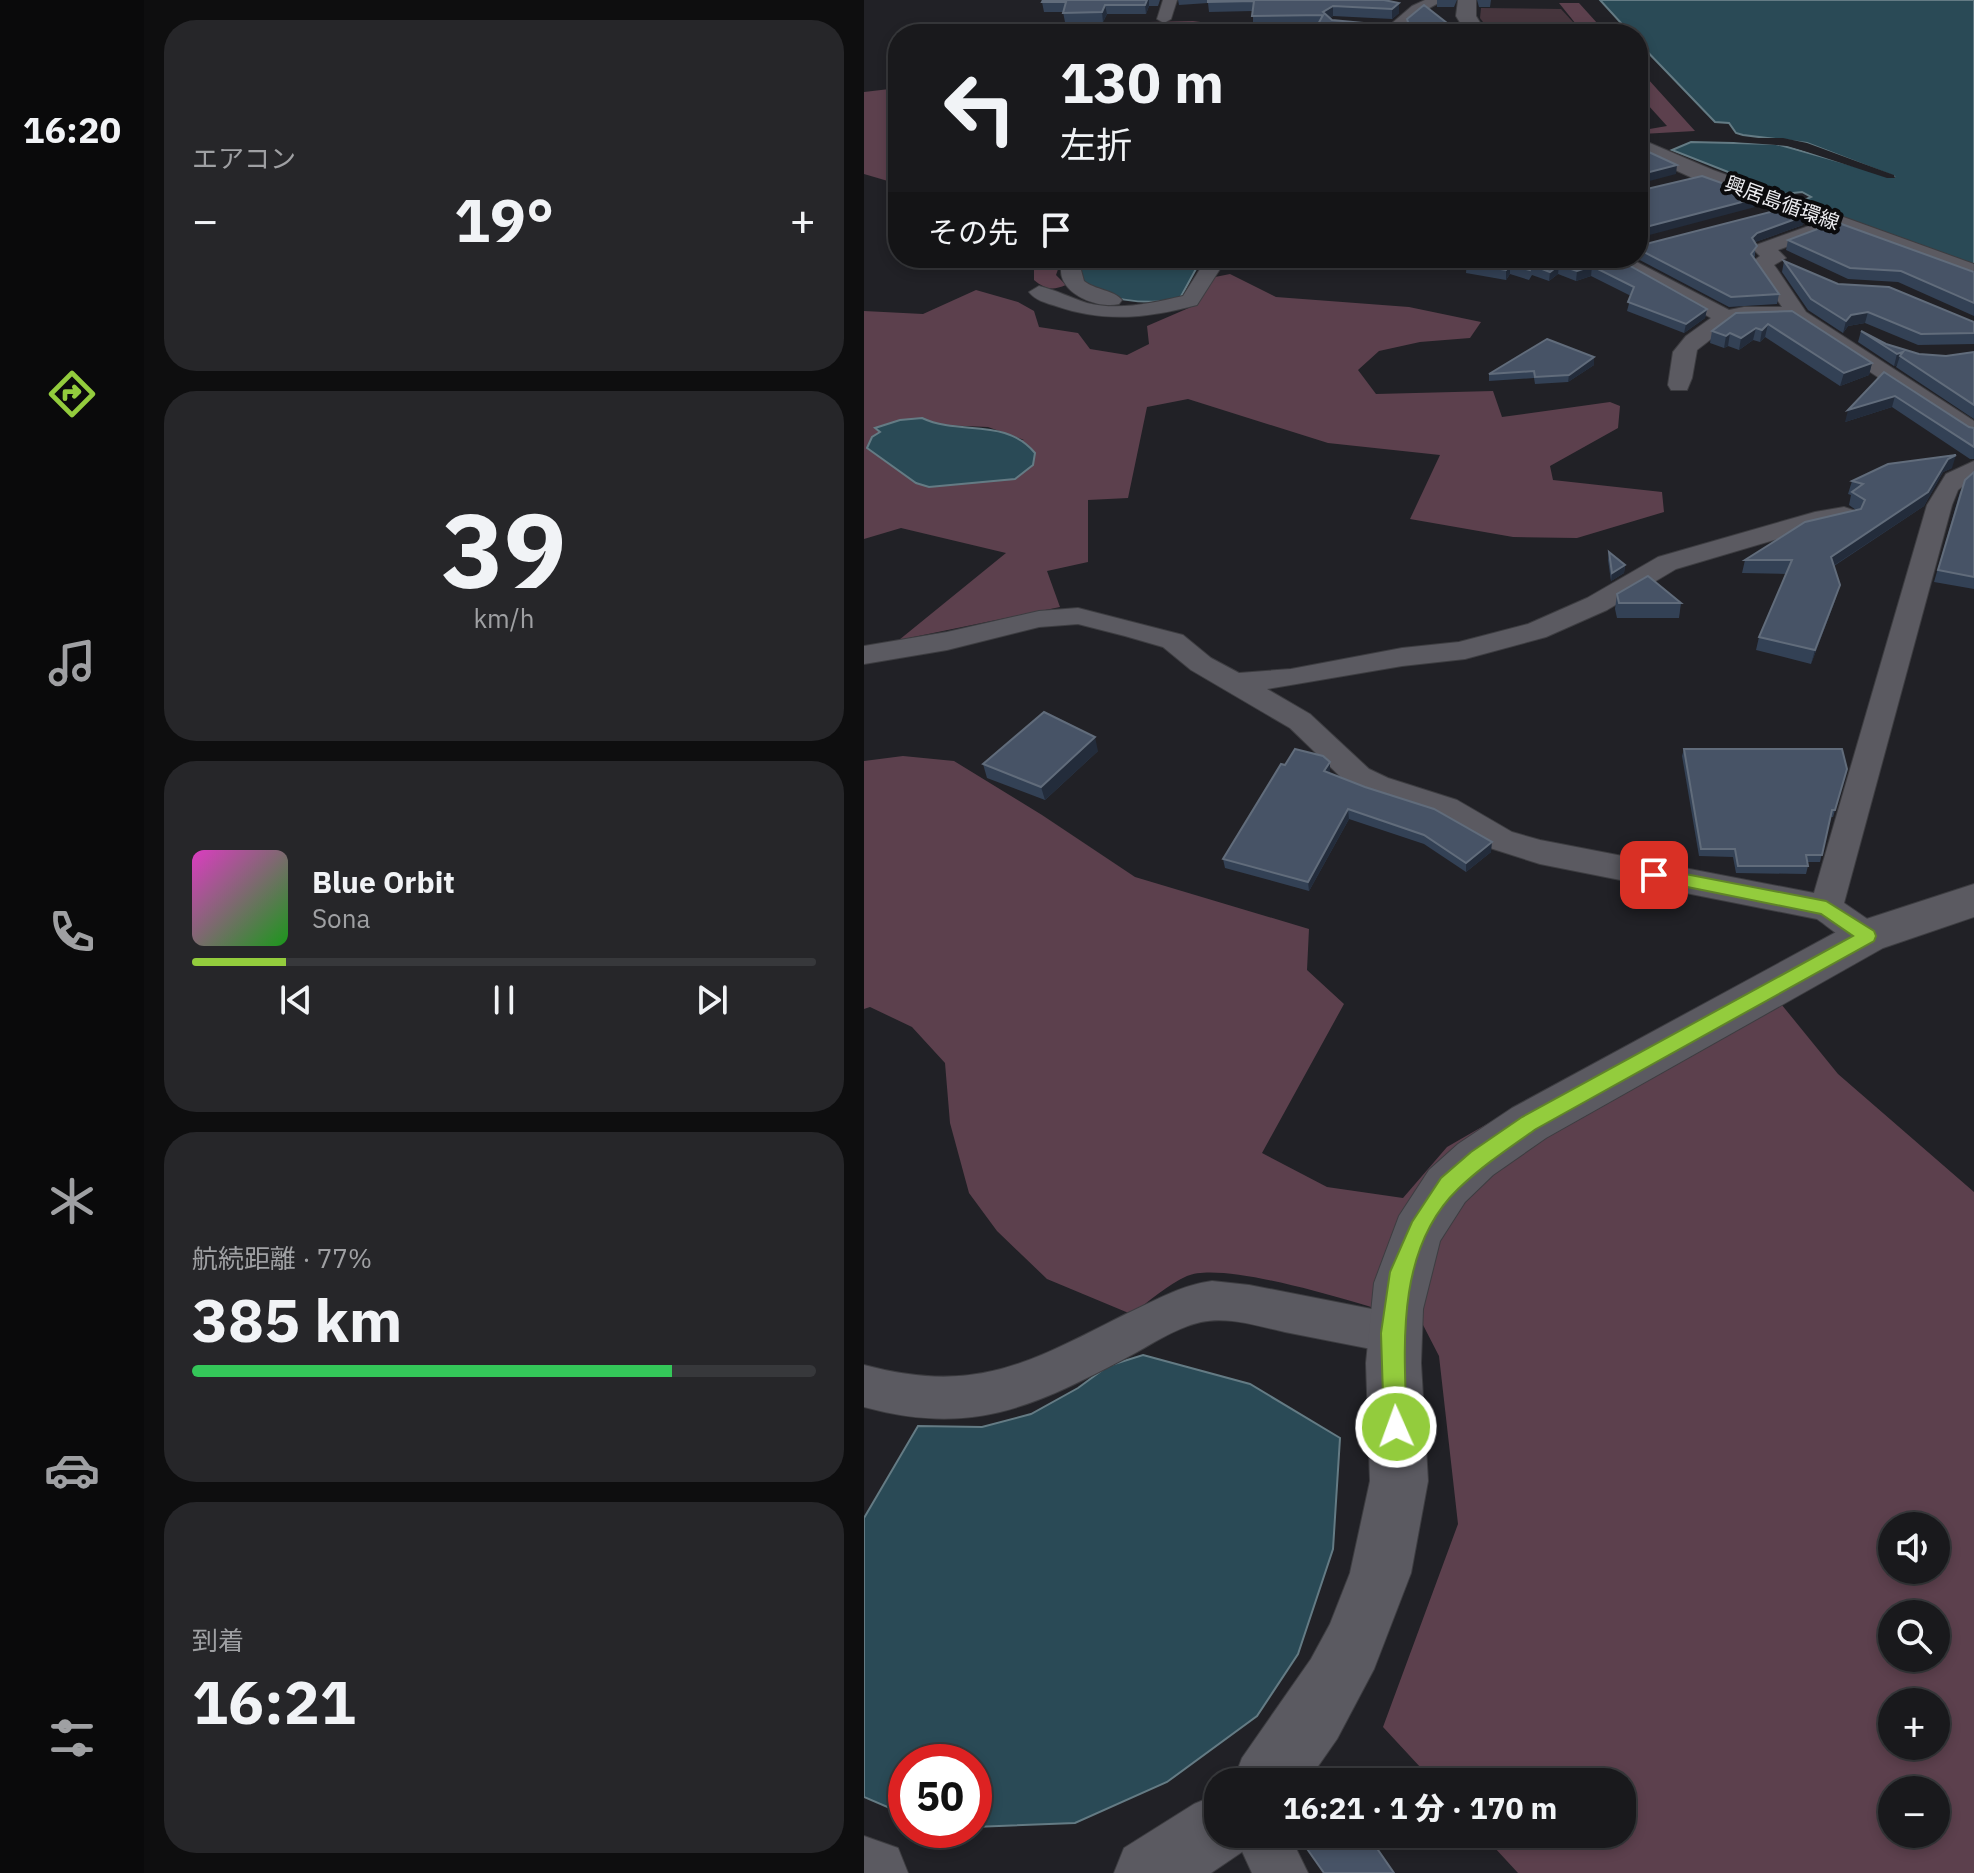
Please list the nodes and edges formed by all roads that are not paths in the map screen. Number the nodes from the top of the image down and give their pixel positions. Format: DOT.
graph roads {
  1 [pos="1170,0"];
  2 [pos="1437,0"];
  3 [pos="1467,0"];
  4 [pos="1164,19"];
  5 [pos="1395,24"];
  6 [pos="1471,24"];
  7 [pos="1648,150"];
  8 [pos="1705,175"];
  9 [pos="1678,182"];
  10 [pos="1793,206"];
  11 [pos="1763,214"];
  12 [pos="1836,222"];
  13 [pos="1652,254"];
  14 [pos="1070,268"];
  15 [pos="1211,268"];
  16 [pos="1633,268"];
  17 [pos="1974,273"];
  18 [pos="1684,277"];
  19 [pos="1039,292"];
  20 [pos="1168,306"];
  21 [pos="1796,314"];
  22 [pos="1726,317"];
  23 [pos="1864,332"];
  24 [pos="1837,340"];
  25 [pos="1679,385"];
  26 [pos="1974,431"];
  27 [pos="1974,468"];
  28 [pos="1846,515"];
  29 [pos="864,655"];
  30 [pos="1234,683"];
  31 [pos="1974,900"];
  32 [pos="1847,922"];
  33 [pos="1392,1333"];
  34 [pos="864,1386"];
  35 [pos="1277,1768"];
  36 [pos="1204,1837"];
  37 [pos="1268,1848"];
  38 [pos="864,1871"];
  39 [pos="873,1873"];
  40 [pos="1149,1873"];
  41 [pos="1281,1873"];
  1 -- 4 [label="street"];
  2 -- 5 [label="street"];
  3 -- 6 [label="main road"];
  7 -- 8 [label="main road, 興居島循環線"];
  8 -- 9 [label="street"];
  8 -- 10 [label="main road, 興居島循環線"];
  10 -- 11 [label="street"];
  10 -- 12 [label="main road, 興居島循環線"];
  12 -- 17 [label="main road, 興居島循環線"];
  12 -- 21 [label="street"];
  13 -- 18 [label="street"];
  14 -- 20 [label="street"];
  15 -- 20 [label="street"];
  16 -- 22 [label="street"];
  19 -- 20 [label="street"];
  21 -- 22 [label="street"];
  21 -- 24 [label="street"];
  22 -- 25 [label="street"];
  23 -- 24 [label="street"];
  24 -- 26 [label="street"];
  27 -- 32 [label="street"];
  28 -- 30 [label="street"];
  29 -- 30 [label="street"];
  30 -- 32 [label="street"];
  31 -- 32 [label="main road"];
  32 -- 33 [label="main road"];
  33 -- 34 [label="street"];
  33 -- 35 [label="main road"];
  36 -- 40 [label="main road"];
  37 -- 41 [label="street"];
  38 -- 39 [label="main road"];
}
